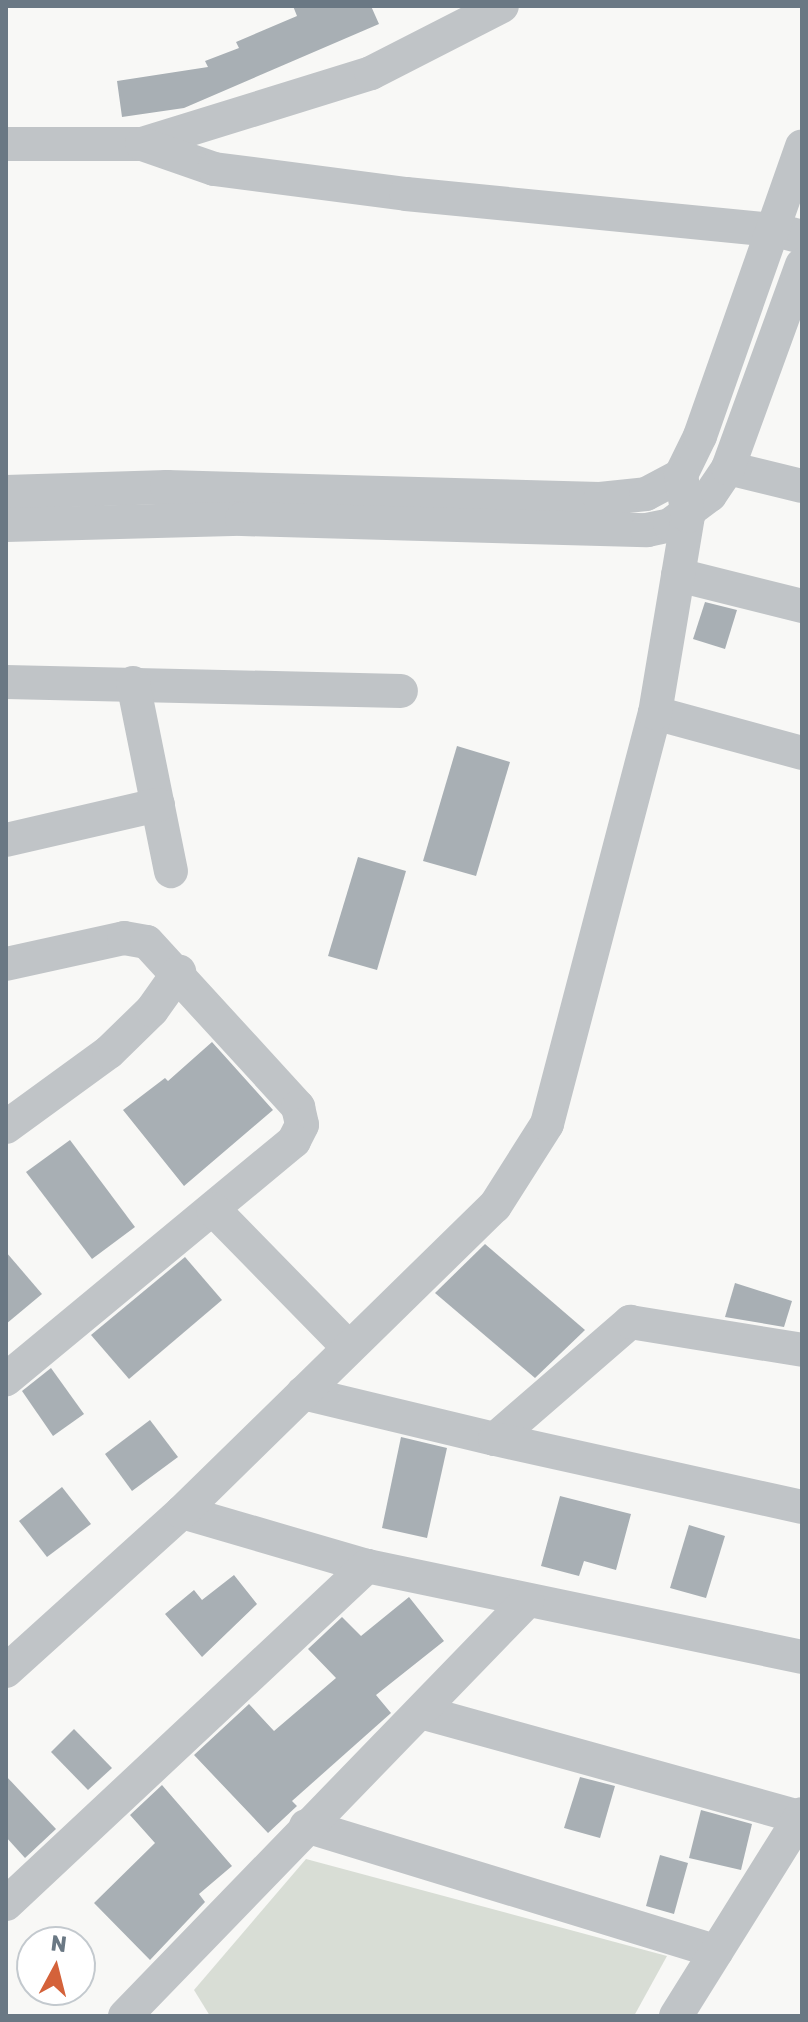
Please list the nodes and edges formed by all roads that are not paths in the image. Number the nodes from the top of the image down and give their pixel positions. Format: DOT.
graph roads {
  1 [pos="502,6"];
  2 [pos="6,144"];
  3 [pos="142,144"];
  4 [pos="802,146"];
  5 [pos="789,233"];
  6 [pos="802,265"];
  7 [pos="728,468"];
  8 [pos="681,475"];
  9 [pos="802,486"];
  10 [pos="6,492"];
  11 [pos="688,516"];
  12 [pos="6,525"];
  13 [pos="678,575"];
  14 [pos="802,606"];
  15 [pos="6,682"];
  16 [pos="133,683"];
  17 [pos="401,691"];
  18 [pos="655,713"];
  19 [pos="802,753"];
  20 [pos="158,805"];
  21 [pos="6,840"];
  22 [pos="171,871"];
  23 [pos="6,964"];
  24 [pos="179,972"];
  25 [pos="6,1127"];
  26 [pos="213,1209"];
  27 [pos="349,1348"];
  28 [pos="802,1350"];
  29 [pos="6,1379"];
  30 [pos="303,1393"];
  31 [pos="495,1439"];
  32 [pos="802,1507"];
  33 [pos="182,1512"];
  34 [pos="367,1566"];
  35 [pos="527,1601"];
  36 [pos="802,1657"];
  37 [pos="6,1671"];
  38 [pos="421,1712"];
  39 [pos="801,1816"];
  40 [pos="306,1826"];
  41 [pos="6,1904"];
  42 [pos="716,1951"];
  43 [pos="156,2003"];
  44 [pos="125,2016"];
  45 [pos="676,2016"];
  1 -- 3 [label="street"];
  2 -- 3 [label="street"];
  3 -- 5 [label="street"];
  4 -- 5 [label="street"];
  5 -- 8 [label="street"];
  6 -- 7 [label="street"];
  7 -- 9 [label="street"];
  7 -- 11 [label="street"];
  8 -- 10 [label="street"];
  8 -- 11 [label="street"];
  11 -- 12 [label="street"];
  11 -- 13 [label="street"];
  13 -- 14 [label="street"];
  13 -- 18 [label="street"];
  15 -- 16 [label="street"];
  16 -- 17 [label="street"];
  16 -- 20 [label="street"];
  18 -- 19 [label="street"];
  18 -- 27 [label="street"];
  20 -- 21 [label="street"];
  20 -- 22 [label="street"];
  23 -- 24 [label="street"];
  24 -- 25 [label="street"];
  24 -- 26 [label="street"];
  26 -- 27 [label="street"];
  26 -- 29 [label="street"];
  27 -- 30 [label="street"];
  28 -- 31 [label="street"];
  30 -- 31 [label="street"];
  30 -- 33 [label="street"];
  31 -- 32 [label="street"];
  33 -- 34 [label="street"];
  33 -- 37 [label="street"];
  34 -- 35 [label="street"];
  34 -- 41 [label="street"];
  35 -- 36 [label="street"];
  35 -- 38 [label="street"];
  38 -- 39 [label="street"];
  38 -- 40 [label="street"];
  39 -- 42 [label="street"];
  40 -- 42 [label="street"];
  40 -- 43 [label="street"];
  42 -- 45 [label="street"];
  43 -- 44 [label="street"];
}
